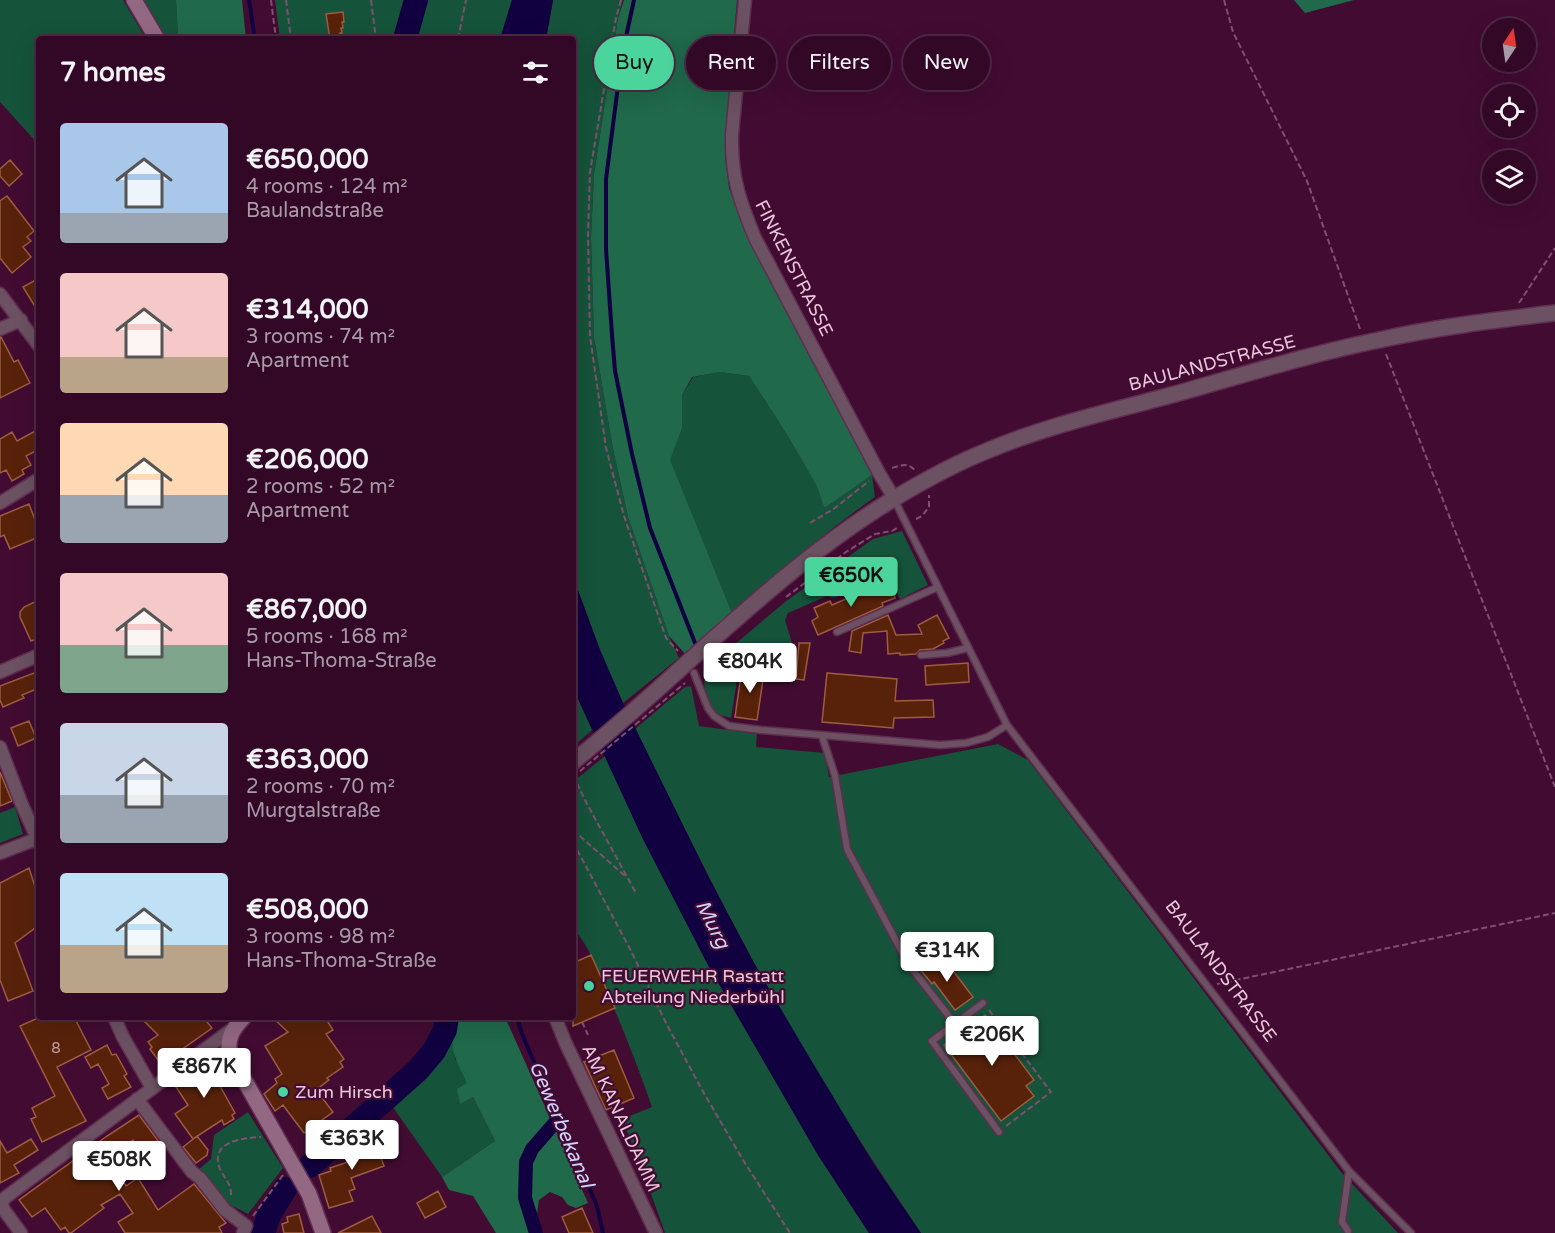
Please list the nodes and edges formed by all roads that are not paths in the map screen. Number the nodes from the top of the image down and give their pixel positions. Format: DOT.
graph roads {
  1 [pos="134,0"];
  2 [pos="745,0"];
  3 [pos="155,36"];
  4 [pos="0,294"];
  5 [pos="1555,313"];
  6 [pos="21,320"];
  7 [pos="0,329"];
  8 [pos="36,341"];
  9 [pos="36,481"];
  10 [pos="894,498"];
  11 [pos="0,503"];
  12 [pos="938,587"];
  13 [pos="837,632"];
  14 [pos="969,648"];
  15 [pos="921,655"];
  16 [pos="36,656"];
  17 [pos="0,672"];
  18 [pos="686,672"];
  19 [pos="1007,725"];
  20 [pos="822,736"];
  21 [pos="0,747"];
  22 [pos="576,760"];
  23 [pos="36,834"];
  24 [pos="36,841"];
  25 [pos="0,853"];
  26 [pos="984,1003"];
  27 [pos="115,1020"];
  28 [pos="557,1020"];
  29 [pos="239,1022"];
  30 [pos="955,1024"];
  31 [pos="152,1088"];
  32 [pos="137,1099"];
  33 [pos="999,1132"];
  34 [pos="1349,1171"];
  35 [pos="2,1200"];
  36 [pos="245,1229"];
  37 [pos="1348,1231"];
  38 [pos="21,1233"];
  39 [pos="323,1233"];
  40 [pos="656,1233"];
  41 [pos="1411,1233"];
  1 -- 3 [label="main road"];
  2 -- 10 [label="street, FINKENSTRASSE"];
  4 -- 6 [label="street"];
  5 -- 10 [label="street, BAULANDSTRASSE"];
  6 -- 7 [label="street"];
  6 -- 8 [label="street"];
  9 -- 11 [label="street"];
  10 -- 12 [label="lane, BAULANDSTRASSE"];
  10 -- 18 [label="street, BAULANDSTRASSE"];
  12 -- 13 [label="lane"];
  12 -- 14 [label="lane, BAULANDSTRASSE"];
  14 -- 15 [label="lane"];
  14 -- 19 [label="lane, BAULANDSTRASSE"];
  16 -- 17 [label="street"];
  18 -- 20 [label="lane"];
  18 -- 22 [label="street, BAULANDSTRASSE"];
  19 -- 20 [label="lane"];
  19 -- 34 [label="lane, BAULANDSTRASSE"];
  20 -- 30 [label="lane"];
  21 -- 23 [label="street"];
  24 -- 25 [label="street"];
  26 -- 30 [label="lane"];
  27 -- 31 [label="street"];
  28 -- 40 [label="street, AM KANALDAMM"];
  29 -- 31 [label="street"];
  29 -- 39 [label="main road"];
  30 -- 33 [label="lane"];
  31 -- 32 [label="street"];
  32 -- 35 [label="street"];
  32 -- 36 [label="street"];
  34 -- 37 [label="lane"];
  34 -- 41 [label="lane, BAULANDSTRASSE"];
  35 -- 38 [label="street"];
}
